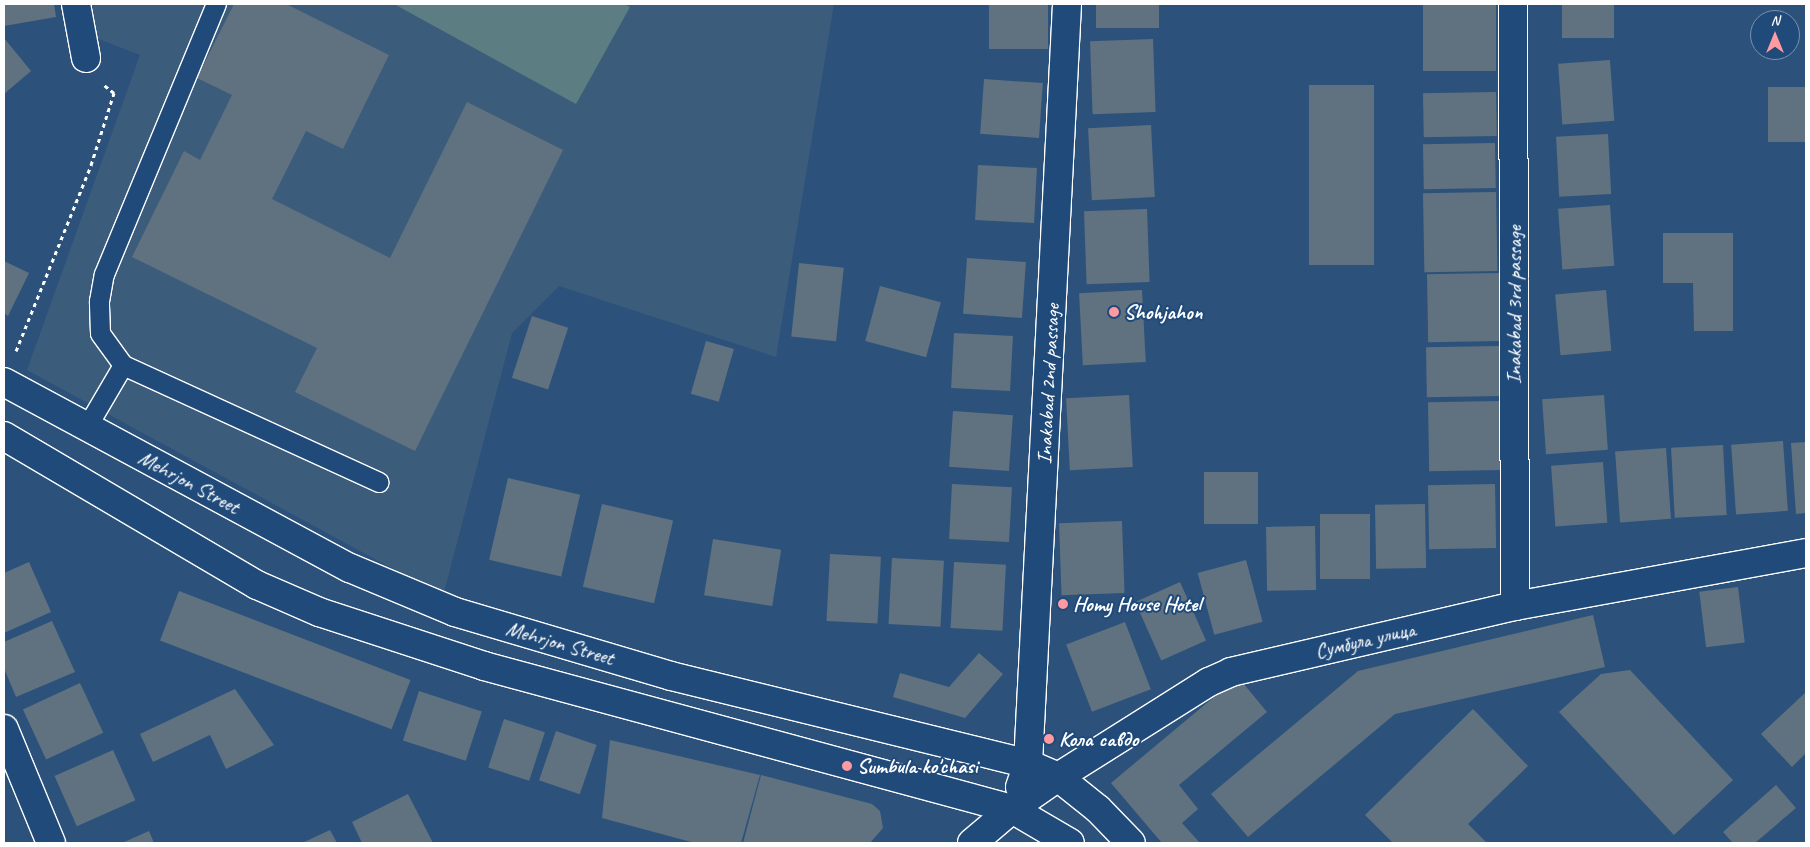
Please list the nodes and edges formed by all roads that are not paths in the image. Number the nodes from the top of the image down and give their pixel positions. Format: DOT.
graph roads {
  1 [pos="76,4"];
  2 [pos="216,4"];
  3 [pos="1067,4"];
  4 [pos="1513,4"];
  5 [pos="86,58"];
  6 [pos="124,365"];
  7 [pos="4,382"];
  8 [pos="86,428"];
  9 [pos="4,436"];
  10 [pos="379,482"];
  11 [pos="1806,553"];
  12 [pos="1515,606"];
  13 [pos="4,729"];
  14 [pos="1028,764"];
  15 [pos="1058,777"];
  16 [pos="1012,809"];
  17 [pos="51,843"];
  18 [pos="972,843"];
  19 [pos="1070,843"];
  20 [pos="1131,843"];
  1 -- 5 [label="street"];
  2 -- 6 [label="lane"];
  3 -- 14 [label="street, Inakabad 2nd passage"];
  4 -- 12 [label="street, Inakabad 3rd passage"];
  6 -- 8 [label="lane"];
  6 -- 10 [label="lane"];
  7 -- 8 [label="street, Mehrjon Street"];
  8 -- 14 [label="street, Mehrjon Street"];
  9 -- 16 [label="street, Mehrjon Street"];
  11 -- 12 [label="street, Сумбула улица"];
  12 -- 15 [label="street, Сумбула улица"];
  13 -- 17 [label="street"];
  14 -- 15 [label="street, Mehrjon Street"];
  14 -- 16 [label="street, Inakabad 2nd passage"];
  15 -- 16 [label="street, Сумбула улица"];
  15 -- 20 [label="street, Mehrjon Street"];
  16 -- 18 [label="street, Сумбула улица"];
  16 -- 19 [label="street, Mehrjon Street"];
}
